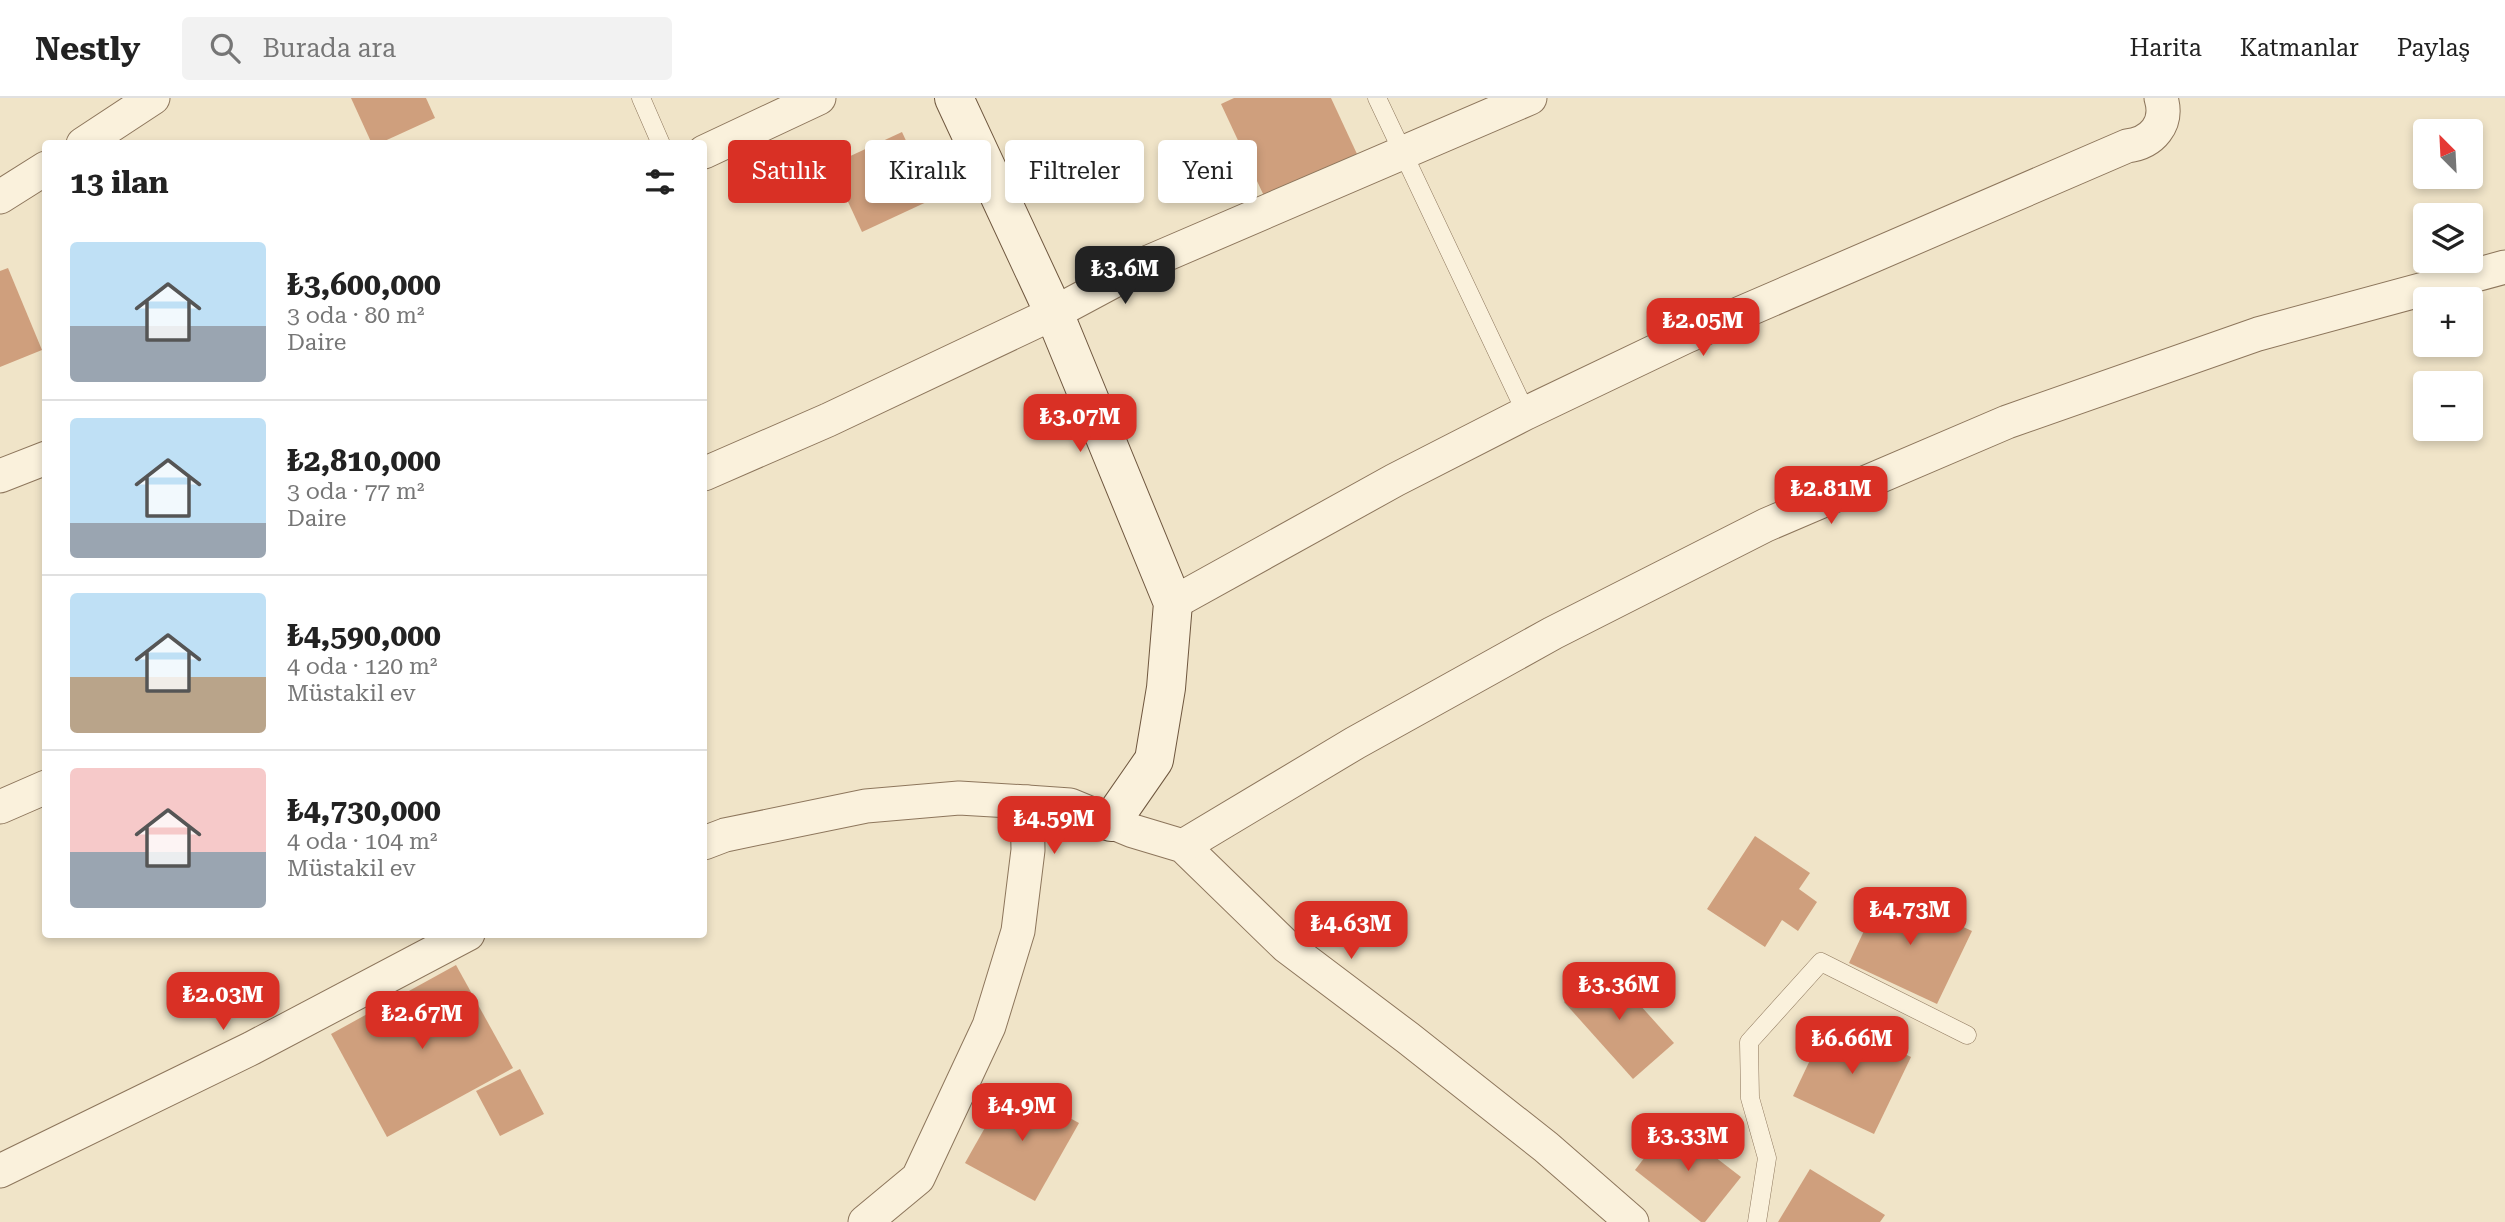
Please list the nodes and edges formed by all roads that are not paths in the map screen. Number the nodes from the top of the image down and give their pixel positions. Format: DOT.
graph roads {
  1 [pos="153,98"];
  2 [pos="641,98"];
  3 [pos="818,98"];
  4 [pos="954,98"];
  5 [pos="1377,98"];
  6 [pos="1530,98"];
  7 [pos="2161,98"];
  8 [pos="89,140"];
  9 [pos="659,140"];
  10 [pos="707,151"];
  11 [pos="1402,152"];
  12 [pos="42,171"];
  13 [pos="0,197"];
  14 [pos="2505,267"];
  15 [pos="1054,313"];
  16 [pos="1526,413"];
  17 [pos="42,459"];
  18 [pos="707,473"];
  19 [pos="0,475"];
  20 [pos="1173,603"];
  21 [pos="42,789"];
  22 [pos="1027,802"];
  23 [pos="0,807"];
  24 [pos="1111,822"];
  25 [pos="707,842"];
  26 [pos="1183,846"];
  27 [pos="460,938"];
  28 [pos="1967,1035"];
  29 [pos="0,1171"];
  30 [pos="866,1222"];
  31 [pos="1632,1222"];
  32 [pos="1757,1222"];
  1 -- 8 [label="street"];
  2 -- 9 [label="lane"];
  3 -- 10 [label="street"];
  4 -- 15 [label="street"];
  5 -- 11 [label="lane"];
  6 -- 11 [label="street"];
  7 -- 16 [label="street"];
  11 -- 15 [label="street"];
  11 -- 16 [label="lane"];
  12 -- 13 [label="street"];
  14 -- 26 [label="street"];
  15 -- 18 [label="street"];
  15 -- 20 [label="street"];
  16 -- 20 [label="street"];
  17 -- 19 [label="street"];
  20 -- 24 [label="street"];
  21 -- 23 [label="street"];
  22 -- 24 [label="street"];
  22 -- 25 [label="street"];
  22 -- 30 [label="street"];
  24 -- 26 [label="street"];
  26 -- 31 [label="street"];
  27 -- 29 [label="street"];
  28 -- 32 [label="lane"];
}
